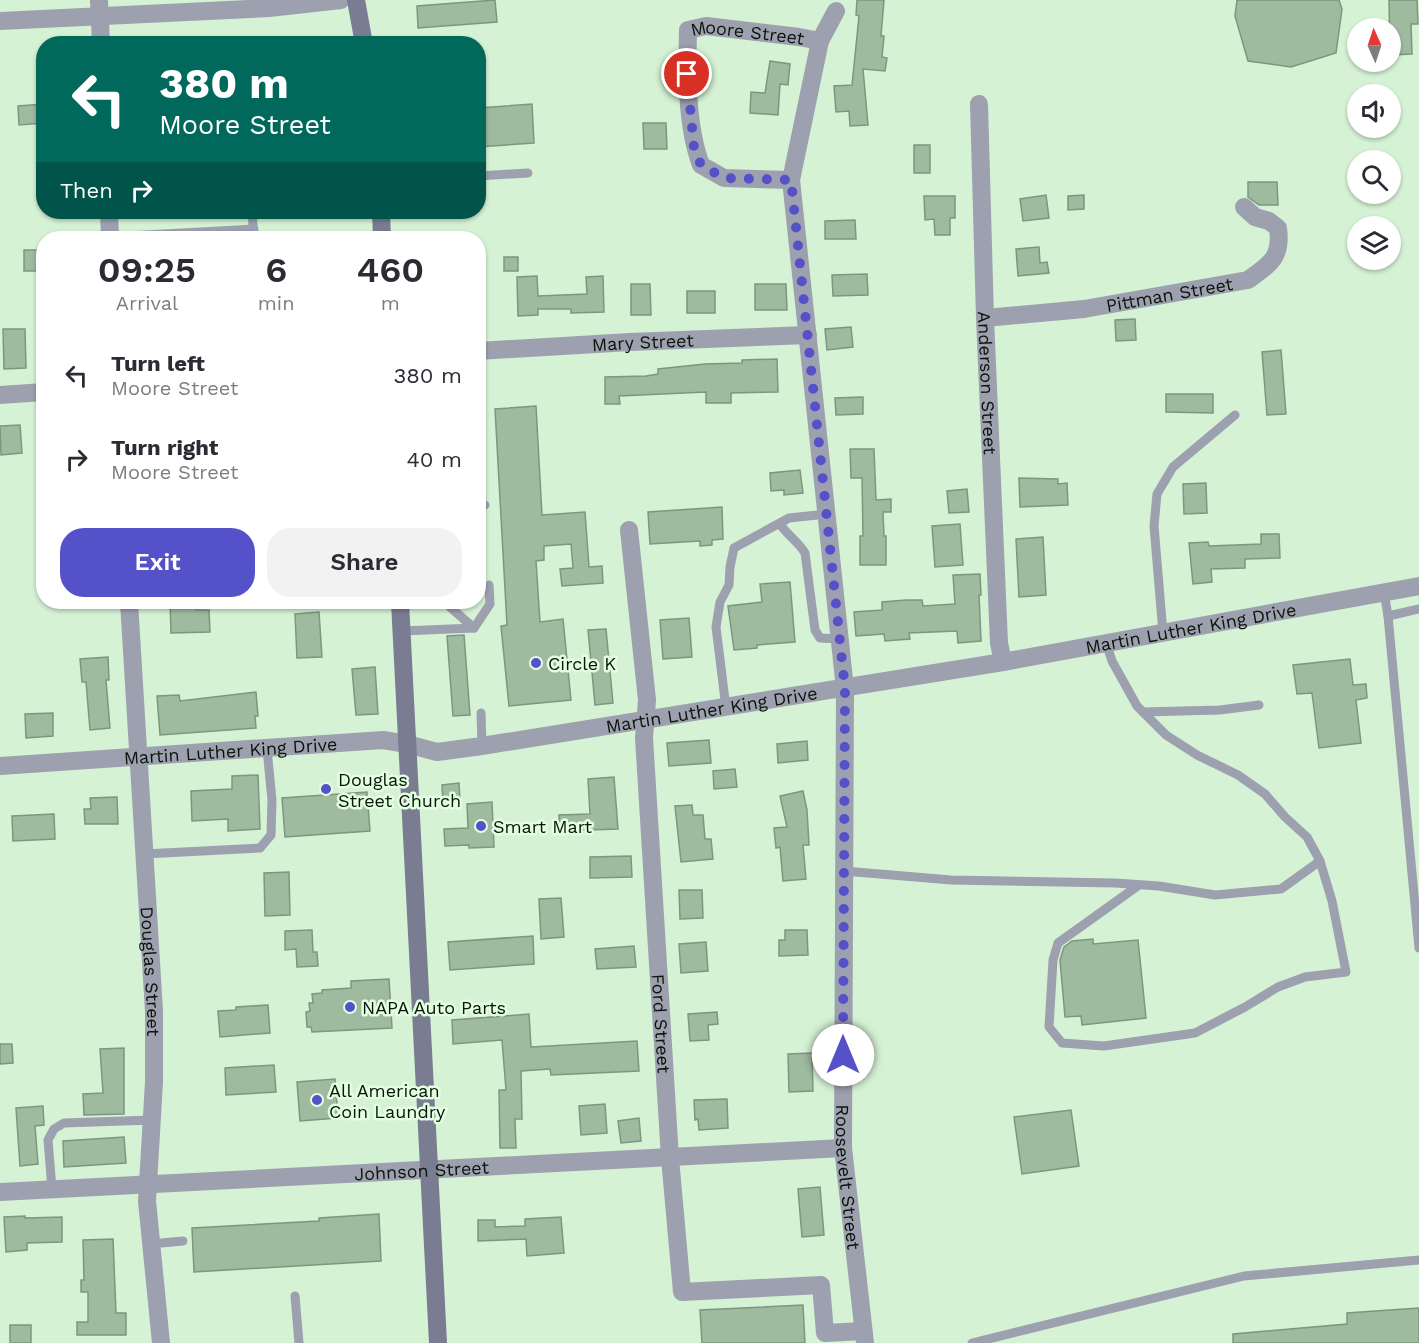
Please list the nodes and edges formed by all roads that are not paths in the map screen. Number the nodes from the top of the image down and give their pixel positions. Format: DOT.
graph roads {
  1 [pos="341,0"];
  2 [pos="356,0"];
  3 [pos="266,4"];
  4 [pos="99,8"];
  5 [pos="836,11"];
  6 [pos="0,21"];
  7 [pos="101,36"];
  8 [pos="363,36"];
  9 [pos="820,41"];
  10 [pos="979,104"];
  11 [pos="528,173"];
  12 [pos="486,176"];
  13 [pos="791,180"];
  14 [pos="1244,207"];
  15 [pos="985,318"];
  16 [pos="808,335"];
  17 [pos="486,351"];
  18 [pos="36,393"];
  19 [pos="0,395"];
  20 [pos="1235,415"];
  21 [pos="827,513"];
  22 [pos="780,524"];
  23 [pos="629,530"];
  24 [pos="489,585"];
  25 [pos="1419,586"];
  26 [pos="1384,592"];
  27 [pos="129,609"];
  28 [pos="400,609"];
  29 [pos="452,609"];
  30 [pos="1419,609"];
  31 [pos="1388,616"];
  32 [pos="474,628"];
  33 [pos="402,631"];
  34 [pos="1163,633"];
  35 [pos="840,639"];
  36 [pos="1106,643"];
  37 [pos="1003,662"];
  38 [pos="845,689"];
  39 [pos="1259,705"];
  40 [pos="726,708"];
  41 [pos="1143,712"];
  42 [pos="482,713"];
  43 [pos="645,720"];
  44 [pos="407,744"];
  45 [pos="482,746"];
  46 [pos="267,749"];
  47 [pos="137,758"];
  48 [pos="0,766"];
  49 [pos="144,854"];
  50 [pos="1320,861"];
  51 [pos="844,871"];
  52 [pos="1138,885"];
  53 [pos="1419,948"];
  54 [pos="152,1120"];
  55 [pos="843,1148"];
  56 [pos="670,1158"];
  57 [pos="429,1171"];
  58 [pos="147,1184"];
  59 [pos="52,1190"];
  60 [pos="0,1192"];
  61 [pos="183,1241"];
  62 [pos="150,1244"];
  63 [pos="1419,1260"];
  64 [pos="295,1296"];
  65 [pos="864,1337"];
  66 [pos="826,1338"];
  67 [pos="161,1343"];
  68 [pos="299,1343"];
  69 [pos="438,1343"];
  70 [pos="972,1343"];
  1 -- 3 [label="street"];
  2 -- 8 [label="main road"];
  3 -- 4 [label="street"];
  4 -- 6 [label="street"];
  4 -- 7 [label="street"];
  5 -- 9 [label="street, Roosevelt Street"];
  9 -- 13 [label="street, Roosevelt Street"];
  9 -- 13 [label="street, Moore Street"];
  10 -- 15 [label="street, Anderson Street"];
  11 -- 12 [label="lane"];
  13 -- 16 [label="street, Roosevelt Street"];
  14 -- 15 [label="street, Pittman Street"];
  15 -- 37 [label="street, Anderson Street"];
  16 -- 17 [label="street, Mary Street"];
  16 -- 21 [label="street, Roosevelt Street"];
  18 -- 19 [label="street"];
  20 -- 34 [label="lane"];
  21 -- 22 [label="lane"];
  21 -- 35 [label="street, Roosevelt Street"];
  22 -- 35 [label="lane"];
  22 -- 40 [label="lane"];
  23 -- 43 [label="street, Ford Street"];
  24 -- 32 [label="lane"];
  25 -- 26 [label="street, Martin Luther King Drive"];
  26 -- 31 [label="lane"];
  26 -- 34 [label="street, Martin Luther King Drive"];
  27 -- 47 [label="street, Douglas Street"];
  28 -- 33 [label="main road"];
  29 -- 32 [label="lane"];
  30 -- 31 [label="lane"];
  31 -- 53 [label="lane"];
  32 -- 33 [label="lane"];
  33 -- 44 [label="main road"];
  34 -- 36 [label="street, Martin Luther King Drive"];
  35 -- 38 [label="street, Roosevelt Street"];
  36 -- 37 [label="street, Martin Luther King Drive"];
  36 -- 41 [label="lane"];
  37 -- 38 [label="street, Martin Luther King Drive"];
  38 -- 40 [label="street, Martin Luther King Drive"];
  38 -- 51 [label="street, Roosevelt Street"];
  39 -- 41 [label="lane"];
  40 -- 43 [label="street, Martin Luther King Drive"];
  41 -- 50 [label="lane"];
  42 -- 45 [label="lane"];
  43 -- 45 [label="street, Martin Luther King Drive"];
  43 -- 56 [label="street, Ford Street"];
  44 -- 45 [label="street, Martin Luther King Drive"];
  44 -- 46 [label="street, Martin Luther King Drive"];
  44 -- 57 [label="main road"];
  46 -- 47 [label="street, Martin Luther King Drive"];
  46 -- 49 [label="lane"];
  47 -- 48 [label="street, Martin Luther King Drive"];
  47 -- 49 [label="street, Douglas Street"];
  49 -- 54 [label="street, Douglas Street"];
  50 -- 52 [label="lane"];
  50 -- 52 [label="lane"];
  51 -- 52 [label="lane"];
  51 -- 55 [label="street, Roosevelt Street"];
  54 -- 58 [label="street, Douglas Street"];
  54 -- 59 [label="lane"];
  55 -- 56 [label="street, Johnson Street"];
  55 -- 65 [label="street, Roosevelt Street"];
  56 -- 57 [label="street, Johnson Street"];
  56 -- 66 [label="street, Ford Street"];
  57 -- 58 [label="street, Johnson Street"];
  57 -- 69 [label="main road"];
  58 -- 59 [label="street, Johnson Street"];
  58 -- 62 [label="street, Douglas Street"];
  59 -- 60 [label="street, Johnson Street"];
  61 -- 62 [label="lane"];
  62 -- 67 [label="street, Douglas Street"];
  63 -- 70 [label="lane"];
  64 -- 68 [label="lane"];
  65 -- 66 [label="street, Ford Street"];
}
